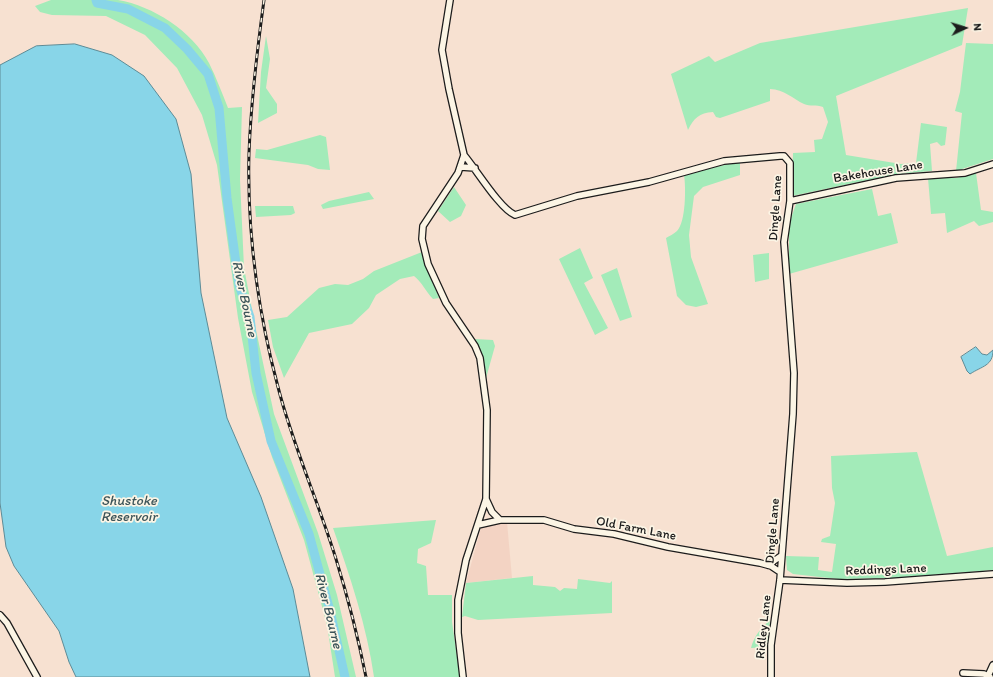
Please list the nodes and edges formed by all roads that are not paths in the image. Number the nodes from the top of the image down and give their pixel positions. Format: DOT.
graph roads {
  1 [pos="450,0"];
  2 [pos="464,155"];
  3 [pos="993,164"];
  4 [pos="461,167"];
  5 [pos="475,168"];
  6 [pos="790,200"];
  7 [pos="486,499"];
  8 [pos="500,520"];
  9 [pos="478,526"];
  10 [pos="781,556"];
  11 [pos="768,565"];
  12 [pos="780,572"];
  13 [pos="993,574"];
  14 [pos="780,580"];
  15 [pos="0,615"];
  16 [pos="993,665"];
  17 [pos="963,673"];
  18 [pos="989,676"];
  19 [pos="37,677"];
  20 [pos="463,677"];
  21 [pos="771,677"];
  1 -- 2 [label="street"];
  2 -- 4 [label="street"];
  2 -- 5 [label="street, Dingle Lane"];
  3 -- 6 [label="street, Bakehouse Lane"];
  4 -- 5 [label="street"];
  4 -- 7 [label="street"];
  5 -- 6 [label="street, Dingle Lane"];
  6 -- 10 [label="street, Dingle Lane"];
  7 -- 8 [label="street"];
  7 -- 9 [label="street"];
  8 -- 9 [label="street, Old Farm Lane"];
  8 -- 11 [label="street, Old Farm Lane"];
  9 -- 20 [label="street"];
  10 -- 11 [label="street"];
  10 -- 12 [label="street, Dingle Lane"];
  11 -- 12 [label="street, Old Farm Lane"];
  12 -- 14 [label="street, Dingle Lane"];
  13 -- 14 [label="street, Reddings Lane"];
  14 -- 21 [label="street, Ridley Lane"];
  15 -- 19 [label="street"];
  16 -- 18 [label="street"];
  17 -- 18 [label="street"];
}
